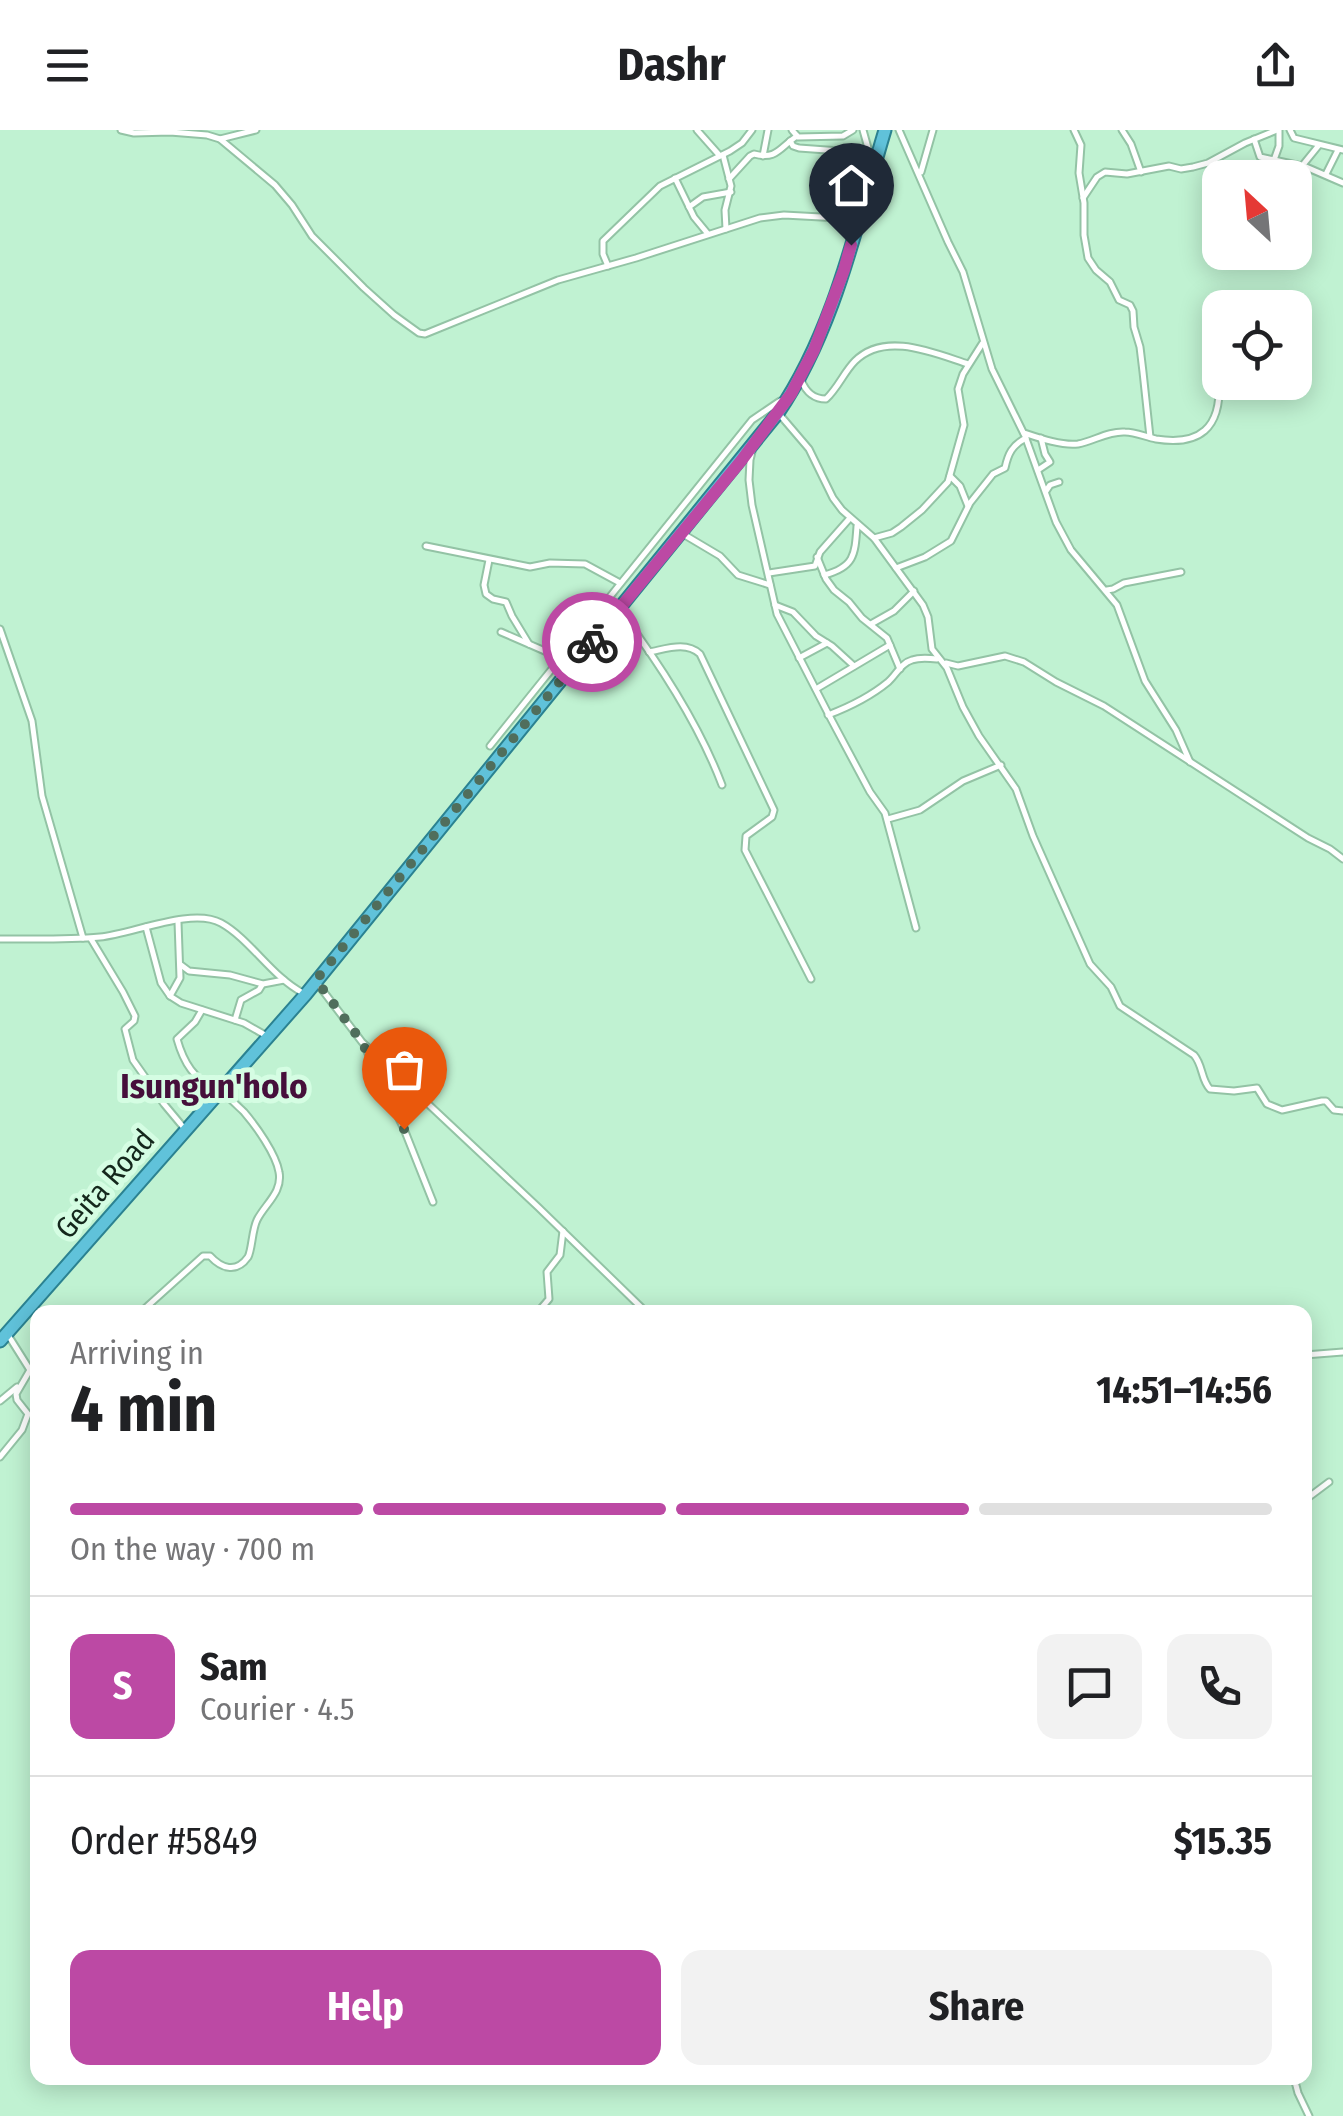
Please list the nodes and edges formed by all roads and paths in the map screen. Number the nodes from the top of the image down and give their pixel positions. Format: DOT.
graph roads {
  1 [pos="121,130"];
  2 [pos="256,130"];
  3 [pos="698,130"];
  4 [pos="752,130"];
  5 [pos="768,130"];
  6 [pos="853,130"];
  7 [pos="863,130"];
  8 [pos="885,130"];
  9 [pos="899,130"];
  10 [pos="933,130"];
  11 [pos="1074,130"];
  12 [pos="1122,130"];
  13 [pos="1278,130"];
  14 [pos="1290,130"];
  15 [pos="811,133"];
  16 [pos="839,133"];
  17 [pos="219,135"];
  18 [pos="793,136"];
  19 [pos="1254,139"];
  20 [pos="1320,144"];
  21 [pos="1341,150"];
  22 [pos="863,155"];
  23 [pos="721,156"];
  24 [pos="763,157"];
  25 [pos="1274,160"];
  26 [pos="1307,160"];
  27 [pos="875,163"];
  28 [pos="1312,169"];
  29 [pos="1141,172"];
  30 [pos="1326,174"];
  31 [pos="920,175"];
  32 [pos="676,178"];
  33 [pos="730,178"];
  34 [pos="1343,182"];
  35 [pos="730,192"];
  36 [pos="1082,198"];
  37 [pos="689,207"];
  38 [pos="858,219"];
  39 [pos="726,229"];
  40 [pos="708,234"];
  41 [pos="608,266"];
  42 [pos="983,342"];
  43 [pos="968,364"];
  44 [pos="800,378"];
  45 [pos="791,394"];
  46 [pos="1220,400"];
  47 [pos="778,413"];
  48 [pos="1025,436"];
  49 [pos="1150,437"];
  50 [pos="1041,438"];
  51 [pos="757,440"];
  52 [pos="1038,470"];
  53 [pos="950,476"];
  54 [pos="1060,482"];
  55 [pos="1046,491"];
  56 [pos="968,506"];
  57 [pos="850,518"];
  58 [pos="858,524"];
  59 [pos="683,532"];
  60 [pos="874,538"];
  61 [pos="426,546"];
  62 [pos="817,557"];
  63 [pos="489,560"];
  64 [pos="896,568"];
  65 [pos="1181,572"];
  66 [pos="768,573"];
  67 [pos="824,575"];
  68 [pos="621,583"];
  69 [pos="770,584"];
  70 [pos="1106,590"];
  71 [pos="914,591"];
  72 [pos="774,605"];
  73 [pos="621,606"];
  74 [pos="872,624"];
  75 [pos="0,630"];
  76 [pos="501,632"];
  77 [pos="828,643"];
  78 [pos="529,644"];
  79 [pos="891,644"];
  80 [pos="649,652"];
  81 [pos="561,658"];
  82 [pos="800,658"];
  83 [pos="942,661"];
  84 [pos="854,666"];
  85 [pos="900,670"];
  86 [pos="816,689"];
  87 [pos="828,714"];
  88 [pos="490,746"];
  89 [pos="1190,762"];
  90 [pos="1001,766"];
  91 [pos="722,784"];
  92 [pos="887,819"];
  93 [pos="1343,859"];
  94 [pos="178,921"];
  95 [pos="146,928"];
  96 [pos="916,928"];
  97 [pos="87,938"];
  98 [pos="0,939"];
  99 [pos="181,965"];
  100 [pos="812,978"];
  101 [pos="285,980"];
  102 [pos="316,980"];
  103 [pos="263,984"];
  104 [pos="306,994"];
  105 [pos="170,996"];
  106 [pos="202,1010"];
  107 [pos="235,1020"];
  108 [pos="269,1036"];
  109 [pos="362,1042"];
  110 [pos="220,1090"];
  111 [pos="1343,1111"];
  112 [pos="186,1130"];
  113 [pos="433,1202"];
  114 [pos="563,1231"];
  115 [pos="32,1305"];
  116 [pos="149,1305"];
  117 [pos="544,1305"];
  118 [pos="639,1305"];
  119 [pos="30,1307"];
  120 [pos="4,1337"];
  121 [pos="1343,1352"];
  122 [pos="1312,1354"];
  123 [pos="30,1367"];
  124 [pos="30,1375"];
  125 [pos="20,1384"];
  126 [pos="0,1402"];
  127 [pos="0,1458"];
  128 [pos="1329,1482"];
  129 [pos="1312,1495"];
  130 [pos="1296,2085"];
  131 [pos="1309,2116"];
  1 -- 17 [label="street"];
  2 -- 17 [label="street"];
  3 -- 23 [label="street"];
  4 -- 23 [label="street"];
  5 -- 24 [label="street"];
  6 -- 16 [label="street"];
  7 -- 22 [label="street"];
  8 -- 27 [label="highway, Geita Road"];
  9 -- 31 [label="street"];
  10 -- 31 [label="street"];
  11 -- 36 [label="street"];
  12 -- 29 [label="street"];
  13 -- 19 [label="street"];
  13 -- 25 [label="street"];
  14 -- 20 [label="street"];
  15 -- 16 [label="street"];
  15 -- 18 [label="street"];
  17 -- 41 [label="street"];
  18 -- 22 [label="street"];
  18 -- 24 [label="street"];
  19 -- 25 [label="street"];
  19 -- 29 [label="street"];
  20 -- 21 [label="street"];
  20 -- 26 [label="street"];
  21 -- 30 [label="street"];
  22 -- 27 [label="street"];
  23 -- 32 [label="street"];
  23 -- 33 [label="street"];
  24 -- 33 [label="street"];
  27 -- 38 [label="highway, Geita Road"];
  28 -- 30 [label="street"];
  29 -- 36 [label="street"];
  30 -- 34 [label="street"];
  31 -- 42 [label="street"];
  32 -- 37 [label="street"];
  32 -- 41 [label="street"];
  33 -- 35 [label="street"];
  35 -- 37 [label="street"];
  35 -- 39 [label="street"];
  36 -- 49 [label="street"];
  37 -- 40 [label="street"];
  38 -- 39 [label="street"];
  38 -- 44 [label="highway, Geita Road"];
  39 -- 40 [label="street"];
  40 -- 41 [label="street"];
  42 -- 43 [label="street"];
  42 -- 48 [label="street"];
  43 -- 44 [label="street"];
  43 -- 53 [label="street"];
  44 -- 45 [label="highway, Geita Road"];
  45 -- 47 [label="highway, Geita Road"];
  45 -- 68 [label="street"];
  46 -- 49 [label="street"];
  47 -- 51 [label="highway, Geita Road"];
  47 -- 57 [label="street"];
  48 -- 50 [label="street"];
  48 -- 52 [label="street"];
  48 -- 56 [label="street"];
  49 -- 50 [label="street"];
  50 -- 52 [label="street"];
  51 -- 59 [label="highway, Geita Road"];
  51 -- 66 [label="street"];
  52 -- 55 [label="street"];
  53 -- 56 [label="street"];
  53 -- 60 [label="street"];
  54 -- 55 [label="street"];
  55 -- 70 [label="street"];
  56 -- 64 [label="street"];
  57 -- 58 [label="street"];
  57 -- 62 [label="street"];
  58 -- 60 [label="street"];
  58 -- 67 [label="street"];
  59 -- 69 [label="street"];
  59 -- 73 [label="highway, Geita Road"];
  60 -- 64 [label="street"];
  61 -- 63 [label="street"];
  62 -- 66 [label="street"];
  62 -- 67 [label="street"];
  63 -- 68 [label="street"];
  63 -- 78 [label="street"];
  64 -- 71 [label="street"];
  65 -- 70 [label="street"];
  66 -- 69 [label="street"];
  67 -- 74 [label="street"];
  68 -- 81 [label="street"];
  69 -- 72 [label="street"];
  70 -- 89 [label="street"];
  71 -- 74 [label="street"];
  71 -- 83 [label="street"];
  72 -- 77 [label="street"];
  72 -- 82 [label="street"];
  73 -- 80 [label="street"];
  73 -- 102 [label="highway, Geita Road"];
  74 -- 79 [label="street"];
  75 -- 97 [label="street"];
  76 -- 78 [label="street"];
  77 -- 82 [label="street"];
  77 -- 84 [label="street"];
  78 -- 81 [label="street"];
  79 -- 84 [label="street"];
  79 -- 85 [label="street"];
  80 -- 91 [label="street"];
  80 -- 100 [label="street"];
  81 -- 88 [label="street"];
  82 -- 86 [label="street"];
  83 -- 85 [label="street"];
  83 -- 89 [label="street"];
  83 -- 90 [label="street"];
  84 -- 86 [label="street"];
  85 -- 87 [label="street"];
  86 -- 87 [label="street"];
  87 -- 92 [label="street"];
  89 -- 93 [label="street"];
  90 -- 92 [label="street"];
  90 -- 111 [label="street"];
  92 -- 96 [label="street"];
  94 -- 95 [label="street"];
  94 -- 99 [label="street"];
  94 -- 101 [label="street"];
  95 -- 97 [label="street"];
  95 -- 105 [label="street"];
  97 -- 98 [label="street"];
  97 -- 112 [label="street"];
  99 -- 103 [label="street"];
  99 -- 105 [label="street"];
  101 -- 103 [label="street"];
  101 -- 104 [label="street"];
  102 -- 104 [label="highway, Geita Road"];
  102 -- 109 [label="street"];
  103 -- 107 [label="street"];
  104 -- 108 [label="highway, Geita Road"];
  105 -- 106 [label="street"];
  106 -- 107 [label="street"];
  106 -- 110 [label="street"];
  107 -- 108 [label="street"];
  108 -- 110 [label="highway, Geita Road"];
  109 -- 113 [label="street"];
  109 -- 114 [label="street"];
  110 -- 112 [label="highway, Geita Road"];
  110 -- 116 [label="street"];
  112 -- 115 [label="highway, Geita Road"];
  114 -- 117 [label="street"];
  114 -- 118 [label="street"];
  119 -- 120 [label="highway, Geita Road"];
  120 -- 123 [label="street"];
  121 -- 122 [label="street"];
  124 -- 125 [label="street"];
  125 -- 126 [label="street"];
  125 -- 127 [label="street"];
  128 -- 129 [label="street"];
  130 -- 131 [label="street"];
}
